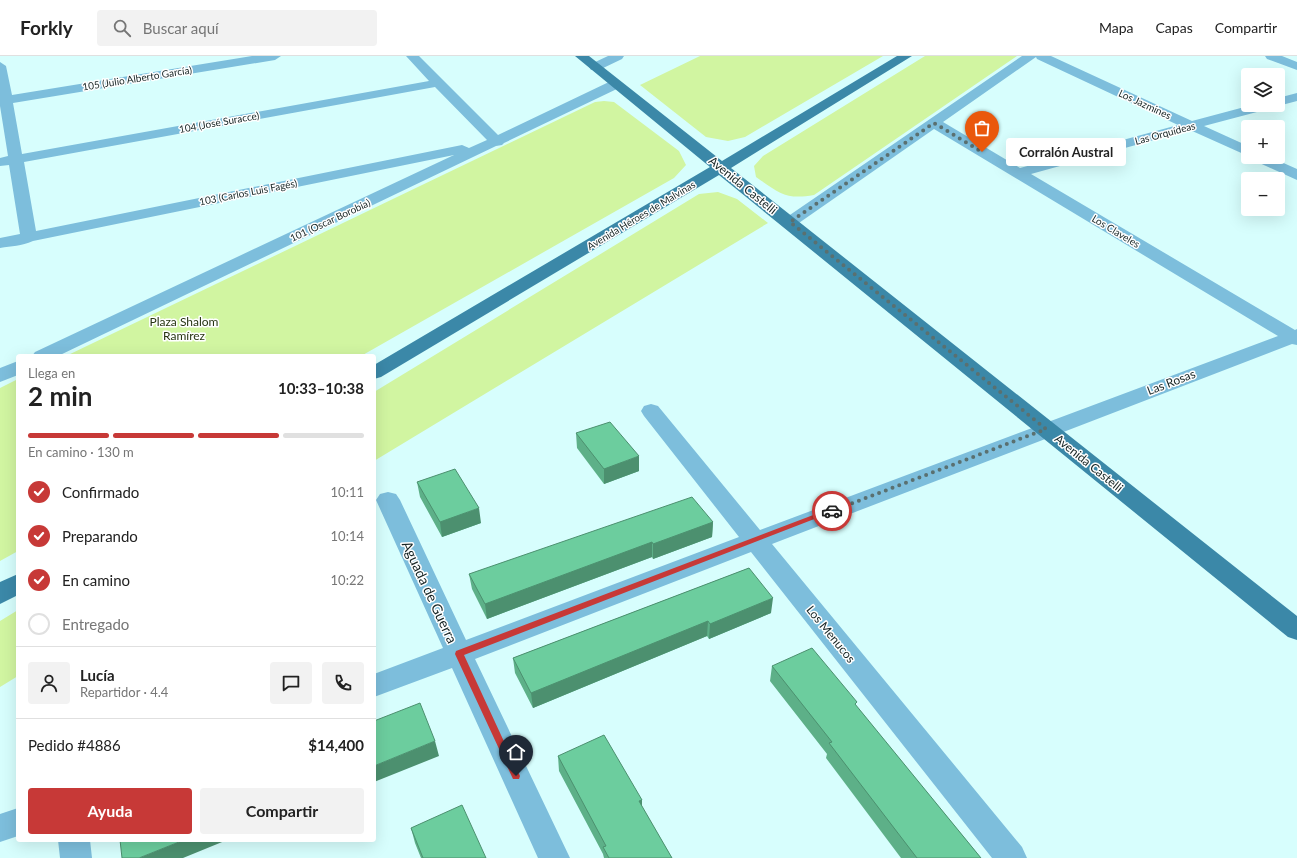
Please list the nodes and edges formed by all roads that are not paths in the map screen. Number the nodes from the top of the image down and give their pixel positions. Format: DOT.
graph roads {
  1 [pos="275,56"];
  2 [pos="412,56"];
  3 [pos="581,56"];
  4 [pos="618,56"];
  5 [pos="906,56"];
  6 [pos="1030,56"];
  7 [pos="1041,56"];
  8 [pos="1271,56"];
  9 [pos="0,66"];
  10 [pos="1297,66"];
  11 [pos="595,67"];
  12 [pos="437,83"];
  13 [pos="616,84"];
  14 [pos="1297,97"];
  15 [pos="3,100"];
  16 [pos="1285,100"];
  17 [pos="1242,112"];
  18 [pos="934,123"];
  19 [pos="1191,126"];
  20 [pos="497,142"];
  21 [pos="1241,149"];
  22 [pos="16,159"];
  23 [pos="0,162"];
  24 [pos="1273,164"];
  25 [pos="722,168"];
  26 [pos="1017,173"];
  27 [pos="1297,175"];
  28 [pos="790,222"];
  29 [pos="29,237"];
  30 [pos="0,243"];
  31 [pos="0,249"];
  32 [pos="1295,337"];
  33 [pos="46,354"];
  34 [pos="16,369"];
  35 [pos="376,372"];
  36 [pos="0,376"];
  37 [pos="650,411"];
  38 [pos="1046,429"];
  39 [pos="388,500"];
  40 [pos="755,540"];
  41 [pos="16,584"];
  42 [pos="0,594"];
  43 [pos="1297,630"];
  44 [pos="459,654"];
  45 [pos="376,685"];
  46 [pos="16,823"];
  47 [pos="0,828"];
  48 [pos="74,842"];
  49 [pos="76,858"];
  50 [pos="554,858"];
  51 [pos="1011,858"];
  1 -- 15 [label="street, 105 (Julio Alberto García)"];
  2 -- 12 [label="street"];
  3 -- 11 [label="main road, Avenida Castelli"];
  4 -- 11 [label="street"];
  5 -- 25 [label="main road, Avenida Héroes de Malvinas"];
  6 -- 18 [label="street"];
  7 -- 19 [label="street, Los Jazmines"];
  8 -- 10 [label="street"];
  9 -- 15 [label="street"];
  11 -- 13 [label="main road, Avenida Castelli"];
  12 -- 20 [label="street"];
  12 -- 22 [label="street, 104 (José Suracce)"];
  13 -- 20 [label="street, 101 (Oscar Borobia)"];
  13 -- 25 [label="main road, Avenida Castelli"];
  14 -- 16 [label="street"];
  15 -- 22 [label="street"];
  17 -- 19 [label="street, Las Orquídeas"];
  18 -- 26 [label="street, Los Claveles"];
  18 -- 28 [label="street"];
  19 -- 21 [label="street, Los Jazmines"];
  19 -- 26 [label="street, Las Orquídeas"];
  20 -- 29 [label="street, 103 (Carlos Luis Fagés)"];
  20 -- 33 [label="street, 101 (Oscar Borobia)"];
  22 -- 23 [label="street, 104 (José Suracce)"];
  22 -- 29 [label="street"];
  24 -- 27 [label="street"];
  25 -- 28 [label="main road, Avenida Castelli"];
  25 -- 35 [label="main road, Avenida Héroes de Malvinas"];
  26 -- 32 [label="street, Los Claveles"];
  28 -- 38 [label="main road, Avenida Castelli"];
  29 -- 30 [label="street, 103 (Carlos Luis Fagés)"];
  29 -- 31 [label="street"];
  32 -- 38 [label="street, Las Rosas"];
  34 -- 36 [label="street"];
  37 -- 40 [label="street, Los Menucos"];
  38 -- 40 [label="street, Las Rosas"];
  38 -- 43 [label="main road, Avenida Castelli"];
  39 -- 44 [label="street, Aguada de Guerra"];
  40 -- 44 [label="street, Las Rosas"];
  40 -- 51 [label="street, Los Menucos"];
  41 -- 42 [label="main road"];
  44 -- 45 [label="street, Las Rosas"];
  44 -- 50 [label="street, Aguada de Guerra"];
  46 -- 47 [label="street"];
  48 -- 49 [label="street"];
}
